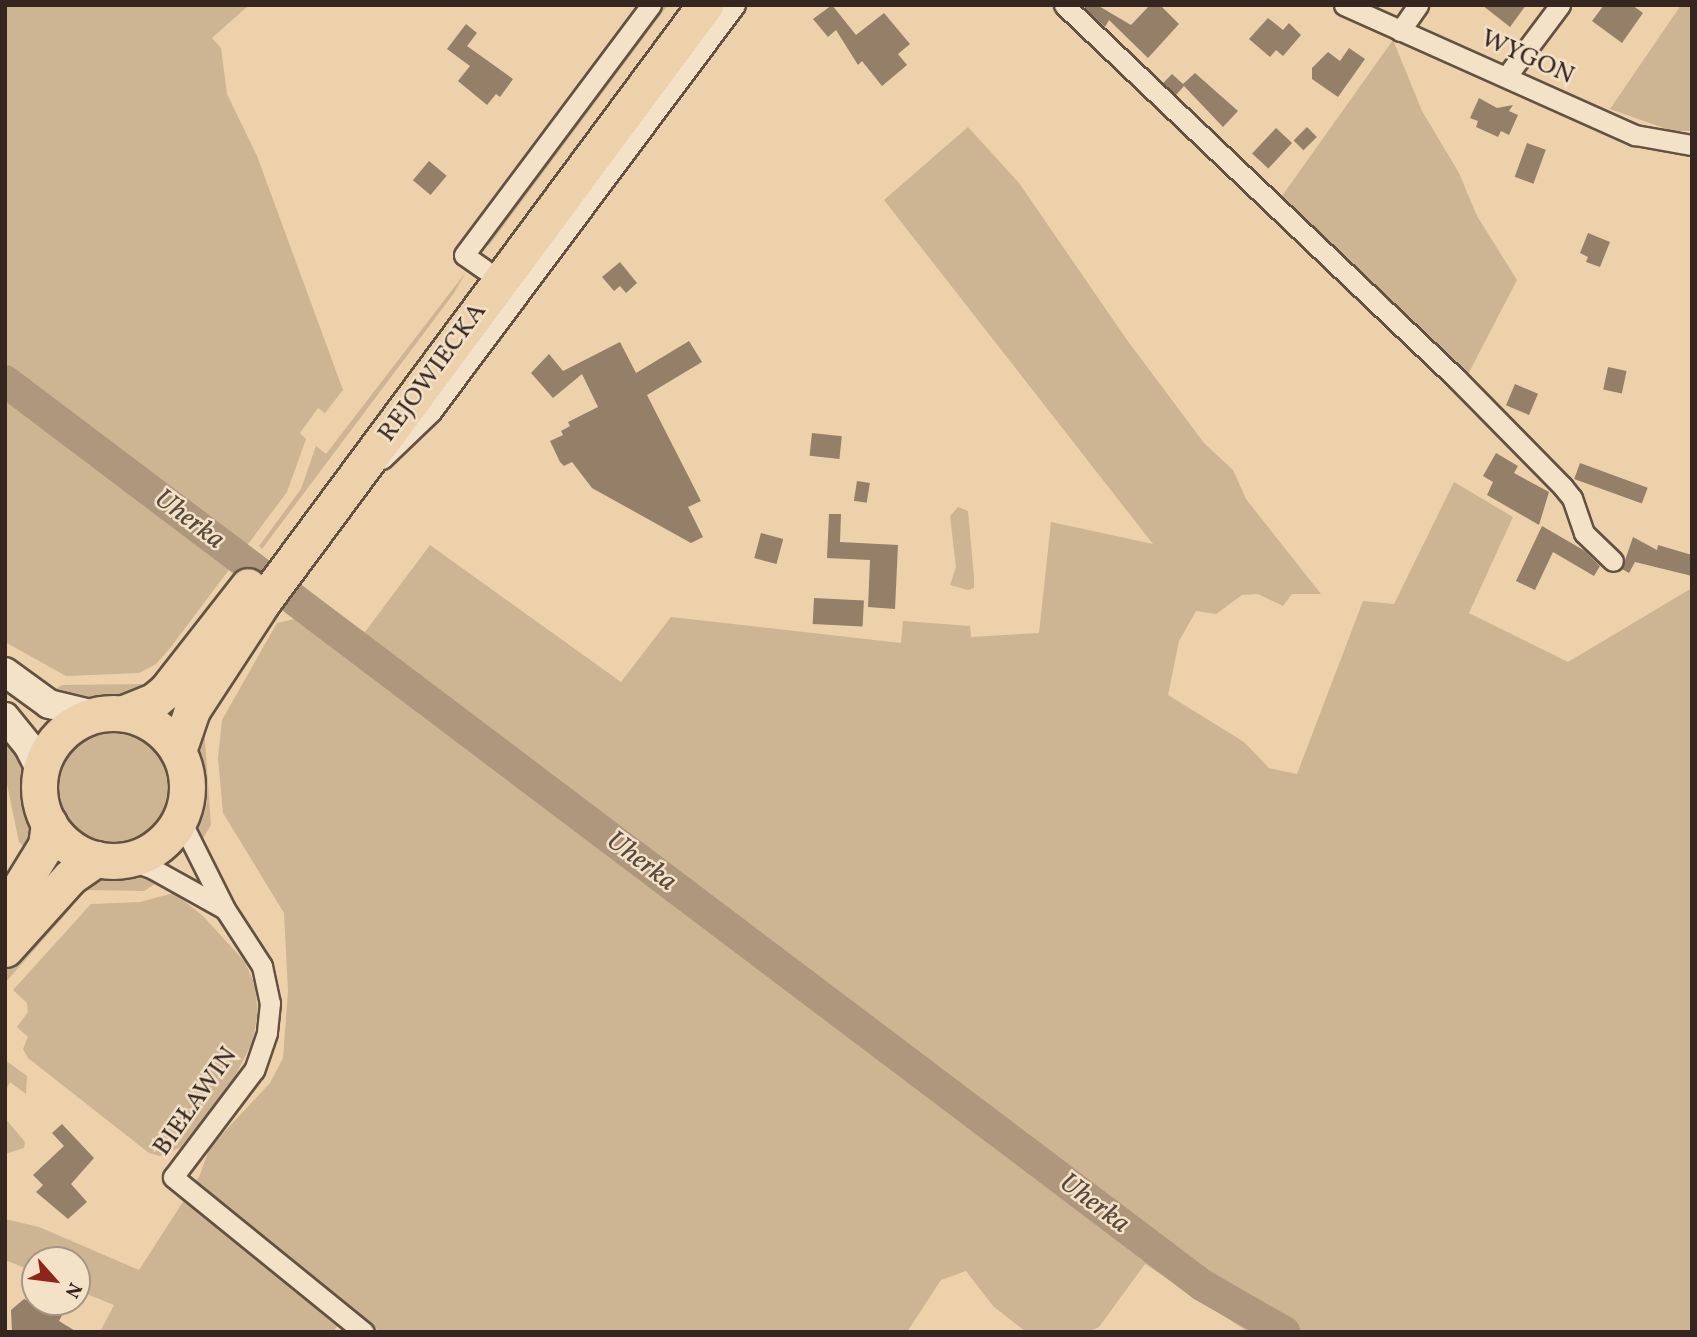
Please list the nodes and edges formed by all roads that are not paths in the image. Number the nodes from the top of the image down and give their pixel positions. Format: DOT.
graph roads {
  1 [pos="705,5"];
  2 [pos="734,5"];
  3 [pos="1064,5"];
  4 [pos="1345,5"];
  5 [pos="1418,5"];
  6 [pos="1560,5"];
  7 [pos="656,6"];
  8 [pos="1399,31"];
  9 [pos="1506,77"];
  10 [pos="1692,145"];
  11 [pos="355,478"];
  12 [pos="280,561"];
  13 [pos="1613,561"];
  14 [pos="255,595"];
  15 [pos="5,672"];
  16 [pos="109,714"];
  17 [pos="5,717"];
  18 [pos="178,751"];
  19 [pos="41,771"];
  20 [pos="183,811"];
  21 [pos="49,823"];
  22 [pos="111,859"];
  23 [pos="225,909"];
  24 [pos="5,912"];
  25 [pos="5,949"];
  26 [pos="364,1332"];
  1 -- 11 [label="highway, REJOWIECKA"];
  2 -- 11 [label="street"];
  3 -- 13 [label="street"];
  4 -- 8 [label="street, WYGON"];
  5 -- 8 [label="street"];
  6 -- 9 [label="street"];
  7 -- 12 [label="highway, REJOWIECKA"];
  8 -- 9 [label="street, WYGON"];
  9 -- 10 [label="street, WYGON"];
  11 -- 12 [label="highway, REJOWIECKA"];
  12 -- 14 [label="highway, REJOWIECKA"];
  14 -- 16 [label="highway, REJOWIECKA"];
  14 -- 18 [label="highway, REJOWIECKA"];
  15 -- 16 [label="main road"];
  16 -- 18 [label="highway"];
  16 -- 19 [label="highway"];
  17 -- 19 [label="main road"];
  18 -- 20 [label="highway"];
  19 -- 21 [label="highway"];
  20 -- 22 [label="highway"];
  20 -- 23 [label="street, BIEŁAWIN"];
  21 -- 22 [label="highway"];
  21 -- 24 [label="highway"];
  22 -- 23 [label="street, BIEŁAWIN"];
  22 -- 25 [label="highway"];
  23 -- 26 [label="street, BIEŁAWIN"];
}
